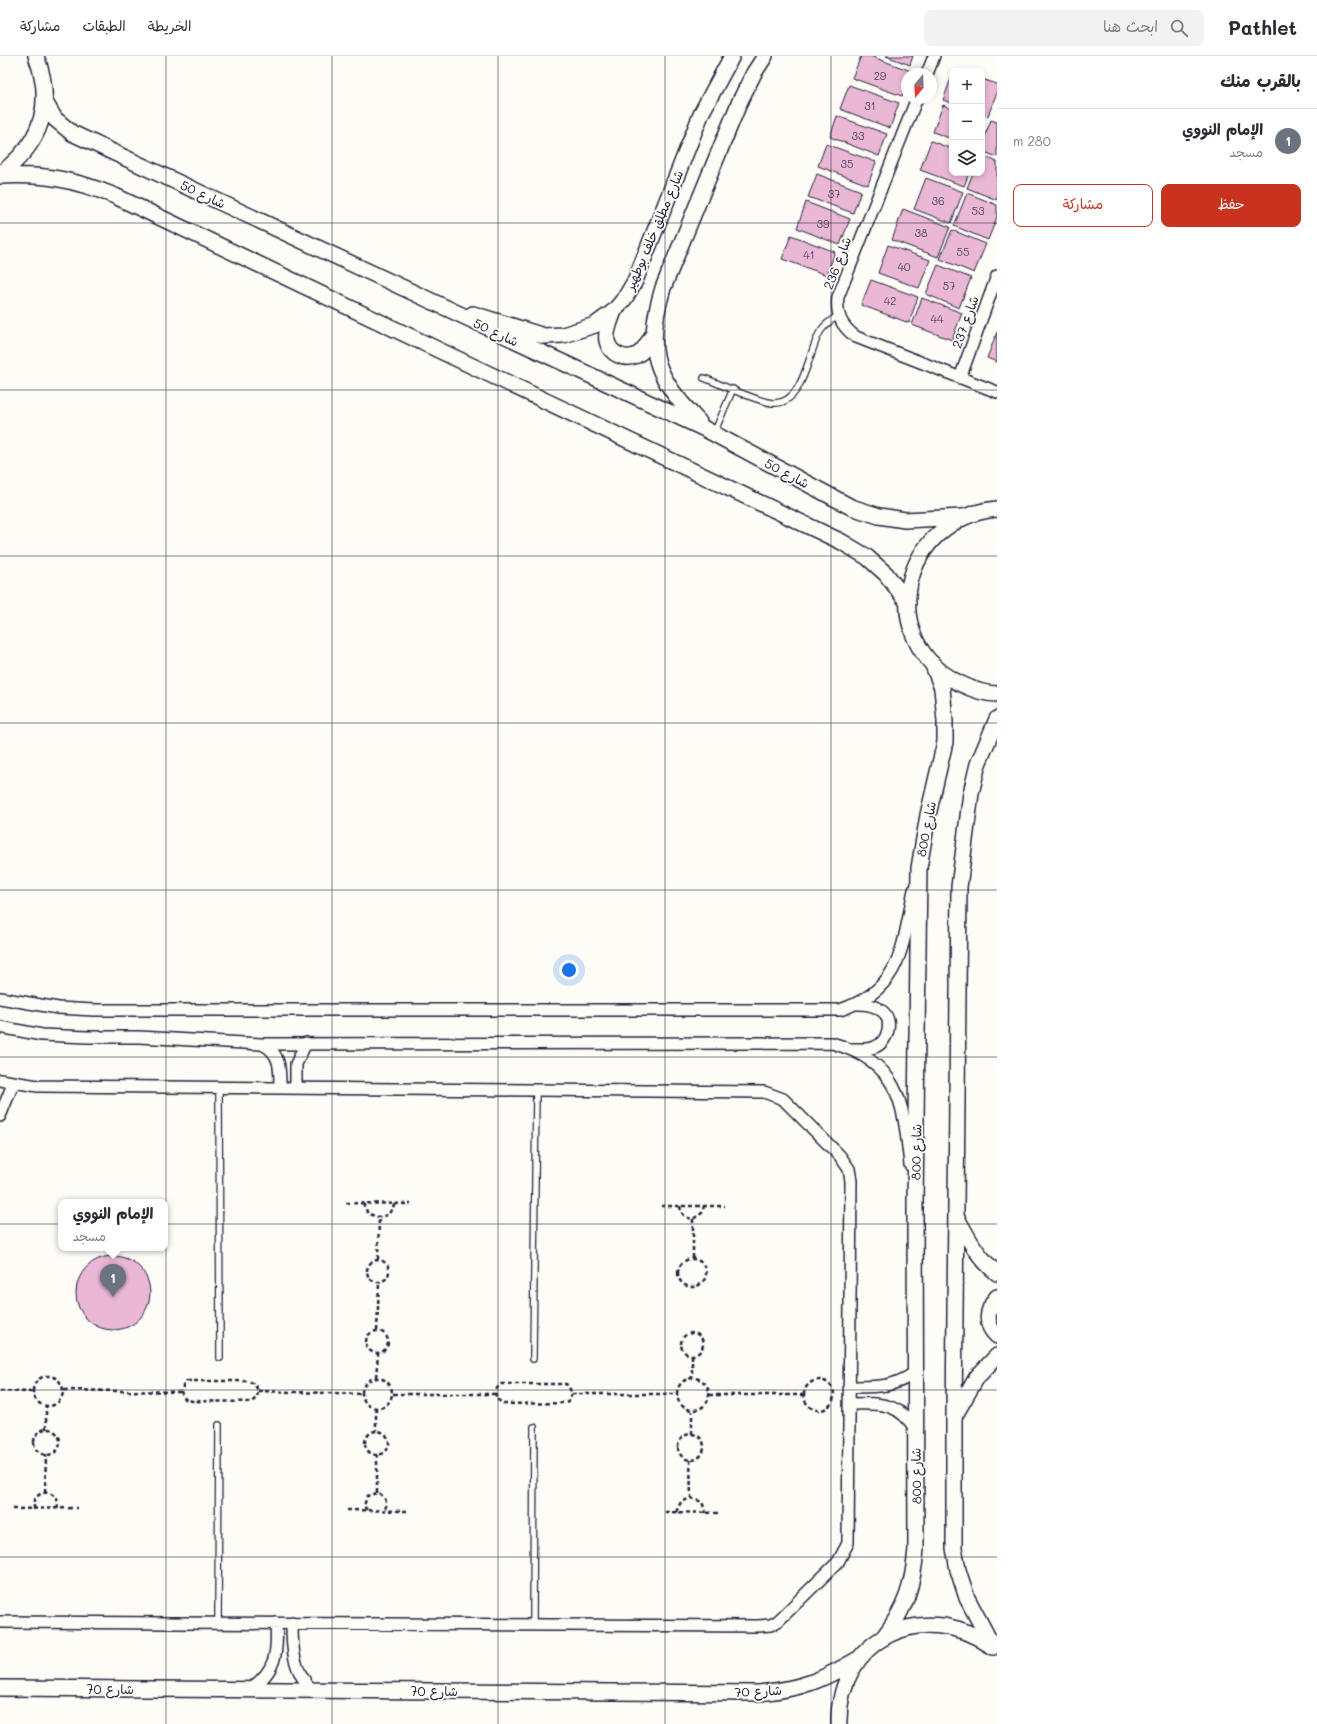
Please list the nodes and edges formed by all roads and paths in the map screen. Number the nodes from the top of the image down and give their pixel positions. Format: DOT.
graph roads {
  1 [pos="36,56"];
  2 [pos="732,56"];
  3 [pos="765,56"];
  4 [pos="934,56"];
  5 [pos="929,68"];
  6 [pos="45,102"];
  7 [pos="915,104"];
  8 [pos="0,175"];
  9 [pos="997,276"];
  10 [pos="429,301"];
  11 [pos="614,311"];
  12 [pos="838,316"];
  13 [pos="654,333"];
  14 [pos="704,378"];
  15 [pos="960,378"];
  16 [pos="733,390"];
  17 [pos="997,392"];
  18 [pos="709,431"];
  19 [pos="997,509"];
  20 [pos="962,517"];
  21 [pos="908,603"];
  22 [pos="932,663"];
  23 [pos="997,694"];
  24 [pos="997,719"];
  25 [pos="919,868"];
  26 [pos="0,998"];
  27 [pos="858,1004"];
  28 [pos="0,1027"];
  29 [pos="306,1043"];
  30 [pos="261,1044"];
  31 [pos="850,1049"];
  32 [pos="0,1080"];
  33 [pos="13,1084"];
  34 [pos="219,1088"];
  35 [pos="280,1088"];
  36 [pos="296,1088"];
  37 [pos="536,1090"];
  38 [pos="0,1116"];
  39 [pos="346,1203"];
  40 [pos="363,1203"];
  41 [pos="395,1204"];
  42 [pos="411,1204"];
  43 [pos="661,1206"];
  44 [pos="680,1206"];
  45 [pos="704,1206"];
  46 [pos="725,1206"];
  47 [pos="915,1206"];
  48 [pos="956,1216"];
  49 [pos="379,1218"];
  50 [pos="693,1219"];
  51 [pos="378,1259"];
  52 [pos="693,1259"];
  53 [pos="997,1273"];
  54 [pos="379,1282"];
  55 [pos="997,1297"];
  56 [pos="377,1331"];
  57 [pos="997,1336"];
  58 [pos="378,1354"];
  59 [pos="692,1355"];
  60 [pos="997,1356"];
  61 [pos="220,1358"];
  62 [pos="534,1359"];
  63 [pos="915,1372"];
  64 [pos="376,1377"];
  65 [pos="692,1378"];
  66 [pos="850,1387"];
  67 [pos="64,1390"];
  68 [pos="0,1391"];
  69 [pos="33,1392"];
  70 [pos="181,1392"];
  71 [pos="258,1392"];
  72 [pos="362,1394"];
  73 [pos="393,1394"];
  74 [pos="496,1394"];
  75 [pos="572,1394"];
  76 [pos="677,1394"];
  77 [pos="709,1395"];
  78 [pos="804,1396"];
  79 [pos="850,1404"];
  80 [pos="46,1407"];
  81 [pos="376,1408"];
  82 [pos="692,1410"];
  83 [pos="954,1418"];
  84 [pos="219,1425"];
  85 [pos="534,1427"];
  86 [pos="46,1429"];
  87 [pos="376,1430"];
  88 [pos="916,1432"];
  89 [pos="692,1434"];
  90 [pos="46,1454"];
  91 [pos="377,1455"];
  92 [pos="690,1460"];
  93 [pos="45,1492"];
  94 [pos="377,1492"];
  95 [pos="691,1498"];
  96 [pos="77,1508"];
  97 [pos="34,1509"];
  98 [pos="58,1509"];
  99 [pos="12,1510"];
  100 [pos="347,1510"];
  101 [pos="367,1510"];
  102 [pos="384,1511"];
  103 [pos="407,1511"];
  104 [pos="665,1512"];
  105 [pos="676,1512"];
  106 [pos="706,1513"];
  107 [pos="721,1513"];
  108 [pos="0,1622"];
  109 [pos="218,1623"];
  110 [pos="276,1623"];
  111 [pos="292,1623"];
  112 [pos="533,1624"];
  113 [pos="883,1638"];
  114 [pos="995,1649"];
  115 [pos="860,1658"];
  116 [pos="0,1688"];
  117 [pos="250,1689"];
  118 [pos="312,1690"];
  119 [pos="839,1724"];
  1 -- 6 [label="main road"];
  2 -- 11 [label="main road, شارع مطلق خلف بوطهير"];
  3 -- 13 [label="main road"];
  4 -- 5 [label="street"];
  6 -- 8 [label="main road"];
  6 -- 10 [label="main road, شارع 50"];
  7 -- 12 [label="street, شارع 236"];
  8 -- 21 [label="main road"];
  9 -- 15 [label="street, شارع 237"];
  10 -- 11 [label="main road, شارع مطلق خلف بوطهير"];
  10 -- 18 [label="main road, شارع 50"];
  11 -- 13 [label="main road"];
  12 -- 15 [label="street"];
  12 -- 16 [label="lane"];
  13 -- 18 [label="main road"];
  14 -- 16 [label="lane"];
  15 -- 17 [label="street"];
  16 -- 18 [label="lane"];
  18 -- 20 [label="main road, شارع 50"];
  19 -- 20 [label="main road"];
  20 -- 21 [label="main road"];
  21 -- 22 [label="main road"];
  22 -- 23 [label="main road"];
  22 -- 25 [label="main road, شارع 800"];
  24 -- 48 [label="main road"];
  25 -- 27 [label="street"];
  25 -- 47 [label="main road, شارع 800"];
  26 -- 27 [label="street"];
  27 -- 31 [label="street"];
  28 -- 30 [label="street"];
  29 -- 30 [label="street"];
  29 -- 31 [label="street"];
  29 -- 36 [label="street"];
  30 -- 35 [label="street"];
  31 -- 47 [label="street"];
  32 -- 33 [label="street"];
  33 -- 34 [label="street"];
  33 -- 38 [label="street"];
  34 -- 35 [label="street"];
  34 -- 61 [label="lane"];
  35 -- 36 [label="street"];
  36 -- 37 [label="street"];
  37 -- 62 [label="lane"];
  37 -- 66 [label="street"];
  39 -- 40 [label="path"];
  40 -- 41 [label="path"];
  40 -- 49 [label="path"];
  41 -- 42 [label="path"];
  41 -- 49 [label="path"];
  43 -- 44 [label="path"];
  44 -- 45 [label="path"];
  44 -- 50 [label="path"];
  45 -- 46 [label="path"];
  45 -- 50 [label="path"];
  47 -- 63 [label="main road, شارع 800"];
  48 -- 53 [label="main road"];
  48 -- 83 [label="main road"];
  49 -- 51 [label="path"];
  50 -- 52 [label="path"];
  51 -- 54 [label="path"];
  51 -- 54 [label="path"];
  52 -- 52 [label="path"];
  54 -- 56 [label="path"];
  55 -- 57 [label="main road"];
  56 -- 58 [label="path"];
  56 -- 58 [label="path"];
  58 -- 64 [label="path"];
  59 -- 59 [label="path"];
  59 -- 65 [label="path"];
  60 -- 83 [label="main road"];
  63 -- 66 [label="street"];
  63 -- 88 [label="main road, شارع 800"];
  64 -- 72 [label="path"];
  64 -- 73 [label="path"];
  65 -- 76 [label="path"];
  65 -- 77 [label="path"];
  66 -- 79 [label="street"];
  67 -- 69 [label="path"];
  67 -- 70 [label="path"];
  67 -- 80 [label="path"];
  68 -- 69 [label="path"];
  69 -- 80 [label="path"];
  70 -- 71 [label="path"];
  70 -- 71 [label="path"];
  71 -- 72 [label="path"];
  72 -- 81 [label="path"];
  73 -- 74 [label="path"];
  73 -- 81 [label="path"];
  74 -- 75 [label="path"];
  74 -- 75 [label="path"];
  75 -- 76 [label="path"];
  76 -- 82 [label="path"];
  77 -- 78 [label="path"];
  77 -- 82 [label="path"];
  78 -- 78 [label="path"];
  79 -- 88 [label="street"];
  79 -- 112 [label="street"];
  80 -- 86 [label="path"];
  81 -- 87 [label="path"];
  82 -- 89 [label="path"];
  83 -- 114 [label="main road"];
  84 -- 109 [label="lane"];
  85 -- 112 [label="lane"];
  86 -- 90 [label="path"];
  86 -- 90 [label="path"];
  87 -- 91 [label="path"];
  87 -- 91 [label="path"];
  88 -- 113 [label="main road, شارع 800"];
  89 -- 92 [label="path"];
  89 -- 92 [label="path"];
  90 -- 93 [label="path"];
  91 -- 94 [label="path"];
  92 -- 95 [label="path"];
  93 -- 97 [label="path"];
  93 -- 98 [label="path"];
  94 -- 101 [label="path"];
  94 -- 102 [label="path"];
  95 -- 105 [label="path"];
  95 -- 106 [label="path"];
  96 -- 98 [label="path"];
  97 -- 98 [label="path"];
  97 -- 99 [label="path"];
  100 -- 101 [label="path"];
  101 -- 102 [label="path"];
  102 -- 103 [label="path"];
  104 -- 105 [label="path"];
  105 -- 106 [label="path"];
  106 -- 107 [label="path"];
  108 -- 109 [label="street"];
  109 -- 110 [label="street"];
  110 -- 111 [label="street"];
  110 -- 117 [label="street"];
  111 -- 112 [label="street"];
  111 -- 118 [label="street"];
  113 -- 114 [label="main road"];
  113 -- 115 [label="main road"];
  115 -- 118 [label="main road, شارع 70"];
  115 -- 119 [label="main road"];
  116 -- 117 [label="main road, شارع 70"];
  117 -- 118 [label="main road, شارع 70"];
}
